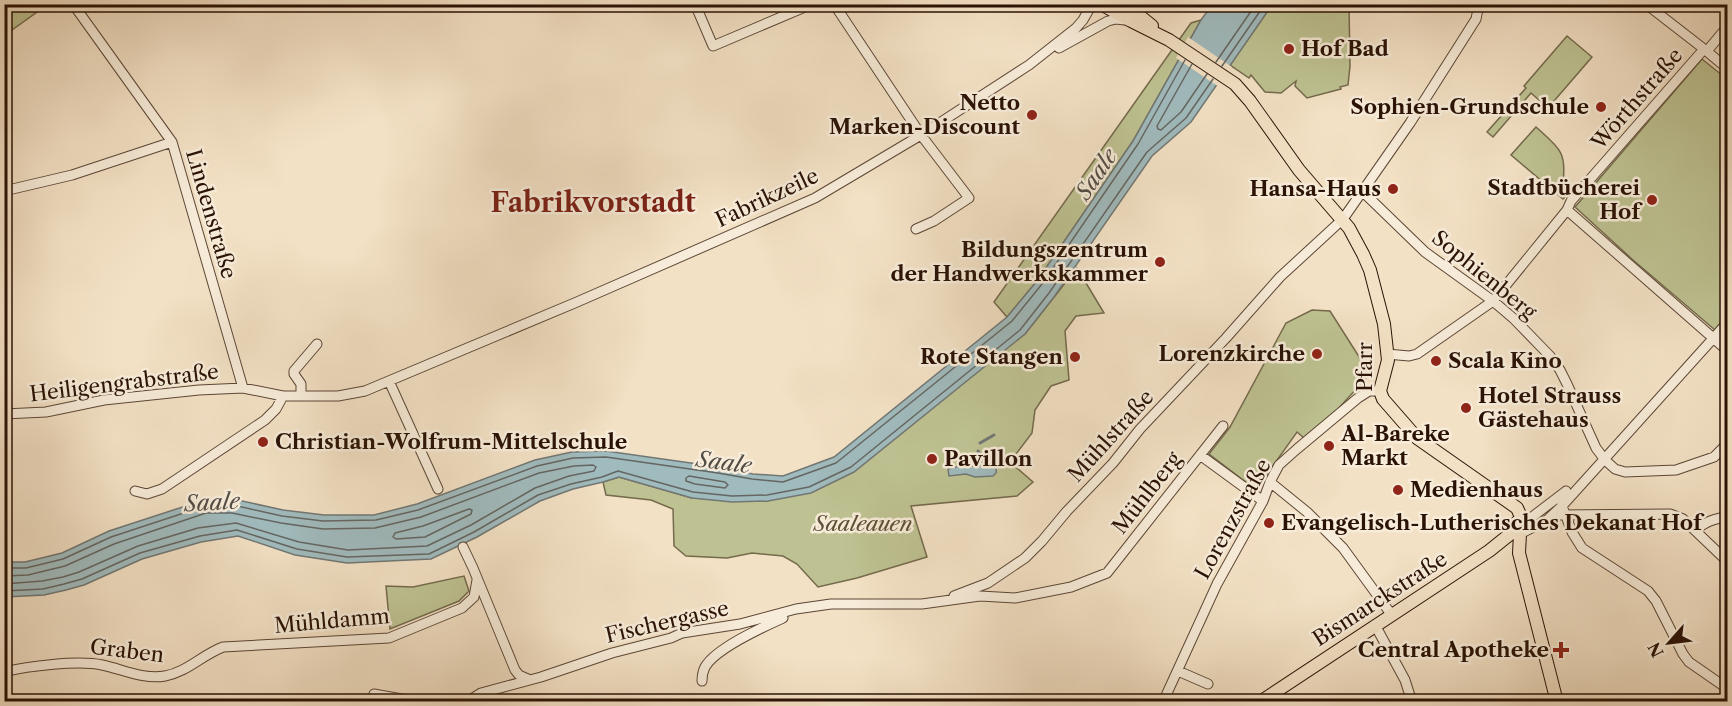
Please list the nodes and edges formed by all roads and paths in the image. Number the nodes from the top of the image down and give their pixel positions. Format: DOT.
graph roads {
  1 [pos="73,4"];
  2 [pos="695,4"];
  3 [pos="812,4"];
  4 [pos="834,4"];
  5 [pos="1092,4"];
  6 [pos="1101,4"];
  7 [pos="1125,4"];
  8 [pos="1133,4"];
  9 [pos="1479,4"];
  10 [pos="1646,4"];
  11 [pos="1131,21"];
  12 [pos="1146,21"];
  13 [pos="1728,26"];
  14 [pos="1174,43"];
  15 [pos="1706,50"];
  16 [pos="1029,65"];
  17 [pos="1728,69"];
  18 [pos="921,135"];
  19 [pos="172,142"];
  20 [pos="4,191"];
  21 [pos="1362,191"];
  22 [pos="1567,210"];
  23 [pos="1342,219"];
  24 [pos="916,229"];
  25 [pos="1493,301"];
  26 [pos="1727,324"];
  27 [pos="1713,338"];
  28 [pos="317,344"];
  29 [pos="1728,351"];
  30 [pos="1387,354"];
  31 [pos="389,381"];
  32 [pos="243,388"];
  33 [pos="1380,391"];
  34 [pos="283,396"];
  35 [pos="302,396"];
  36 [pos="4,414"];
  37 [pos="1223,426"];
  38 [pos="1728,443"];
  39 [pos="1200,455"];
  40 [pos="1605,460"];
  41 [pos="1477,481"];
  42 [pos="1270,482"];
  43 [pos="438,489"];
  44 [pos="135,491"];
  45 [pos="1566,491"];
  46 [pos="1263,501"];
  47 [pos="1517,508"];
  48 [pos="1542,509"];
  49 [pos="1564,510"];
  50 [pos="1728,517"];
  51 [pos="1520,530"];
  52 [pos="1695,530"];
  53 [pos="463,547"];
  54 [pos="1489,551"];
  55 [pos="1728,562"];
  56 [pos="1523,564"];
  57 [pos="1096,579"];
  58 [pos="477,580"];
  59 [pos="941,601"];
  60 [pos="816,606"];
  61 [pos="1391,614"];
  62 [pos="1375,625"];
  63 [pos="1178,671"];
  64 [pos="4,672"];
  65 [pos="174,674"];
  66 [pos="528,679"];
  67 [pos="702,681"];
  68 [pos="1209,684"];
  69 [pos="1728,689"];
  70 [pos="374,694"];
  71 [pos="418,702"];
  72 [pos="467,702"];
  73 [pos="1163,702"];
  74 [pos="1260,702"];
  75 [pos="1412,702"];
  76 [pos="1557,702"];
  1 -- 19 [label="street, Lindenstraße"];
  2 -- 3 [label="street"];
  4 -- 18 [label="street"];
  5 -- 16 [label="street, Fabrikzeile"];
  6 -- 11 [label="main road"];
  7 -- 12 [label="main road"];
  8 -- 12 [label="street"];
  9 -- 21 [label="street, Mühlstraße"];
  10 -- 15 [label="street"];
  11 -- 14 [label="main road"];
  11 -- 16 [label="street"];
  12 -- 14 [label="main road"];
  13 -- 15 [label="street, Wörthstraße"];
  14 -- 23 [label="main road, Pfarr"];
  15 -- 17 [label="street"];
  15 -- 22 [label="street, Wörthstraße"];
  16 -- 18 [label="street, Fabrikzeile"];
  18 -- 24 [label="street"];
  18 -- 31 [label="street, Fabrikzeile"];
  19 -- 20 [label="street"];
  19 -- 32 [label="street, Lindenstraße"];
  21 -- 23 [label="street, Mühlstraße"];
  21 -- 25 [label="street, Sophienberg"];
  22 -- 25 [label="street, Wörthstraße"];
  22 -- 27 [label="street"];
  23 -- 30 [label="main road, Pfarr"];
  23 -- 59 [label="street, Mühlstraße"];
  25 -- 30 [label="street, Wörthstraße"];
  25 -- 40 [label="street, Sophienberg"];
  26 -- 27 [label="street"];
  27 -- 29 [label="street"];
  27 -- 40 [label="street"];
  28 -- 35 [label="street"];
  30 -- 33 [label="main road, Pfarr"];
  31 -- 35 [label="street, Heiligengrabstraße"];
  31 -- 43 [label="street"];
  32 -- 34 [label="street, Heiligengrabstraße"];
  32 -- 36 [label="street, Heiligengrabstraße"];
  33 -- 41 [label="main road, Pfarr"];
  33 -- 42 [label="street, Lorenzstraße"];
  34 -- 35 [label="street, Heiligengrabstraße"];
  34 -- 44 [label="street"];
  37 -- 39 [label="street, Mühlberg"];
  38 -- 40 [label="street"];
  39 -- 46 [label="street"];
  39 -- 57 [label="street, Mühlberg"];
  40 -- 45 [label="street"];
  40 -- 49 [label="street"];
  41 -- 47 [label="main road, Pfarr"];
  41 -- 51 [label="main road, Pfarr"];
  42 -- 46 [label="street, Lorenzstraße"];
  42 -- 61 [label="street"];
  45 -- 48 [label="street"];
  45 -- 49 [label="street"];
  46 -- 63 [label="street, Lorenzstraße"];
  47 -- 48 [label="street"];
  47 -- 51 [label="main road"];
  48 -- 51 [label="street"];
  49 -- 51 [label="street"];
  49 -- 52 [label="street"];
  49 -- 69 [label="street"];
  50 -- 52 [label="street"];
  51 -- 54 [label="main road, Bismarckstraße"];
  51 -- 56 [label="main road"];
  52 -- 55 [label="street"];
  53 -- 58 [label="street"];
  54 -- 56 [label="main road"];
  54 -- 61 [label="main road, Bismarckstraße"];
  56 -- 76 [label="main road"];
  57 -- 59 [label="street, Fischergasse"];
  58 -- 65 [label="street, Mühldamm"];
  58 -- 66 [label="street"];
  59 -- 60 [label="street, Fischergasse"];
  60 -- 66 [label="street, Fischergasse"];
  60 -- 67 [label="street, Fischergasse"];
  61 -- 62 [label="main road, Bismarckstraße"];
  62 -- 74 [label="main road, Bismarckstraße"];
  62 -- 75 [label="street"];
  63 -- 68 [label="street"];
  63 -- 73 [label="street, Lorenzstraße"];
  64 -- 65 [label="street, Graben"];
  66 -- 72 [label="street"];
  70 -- 71 [label="street"];
}
